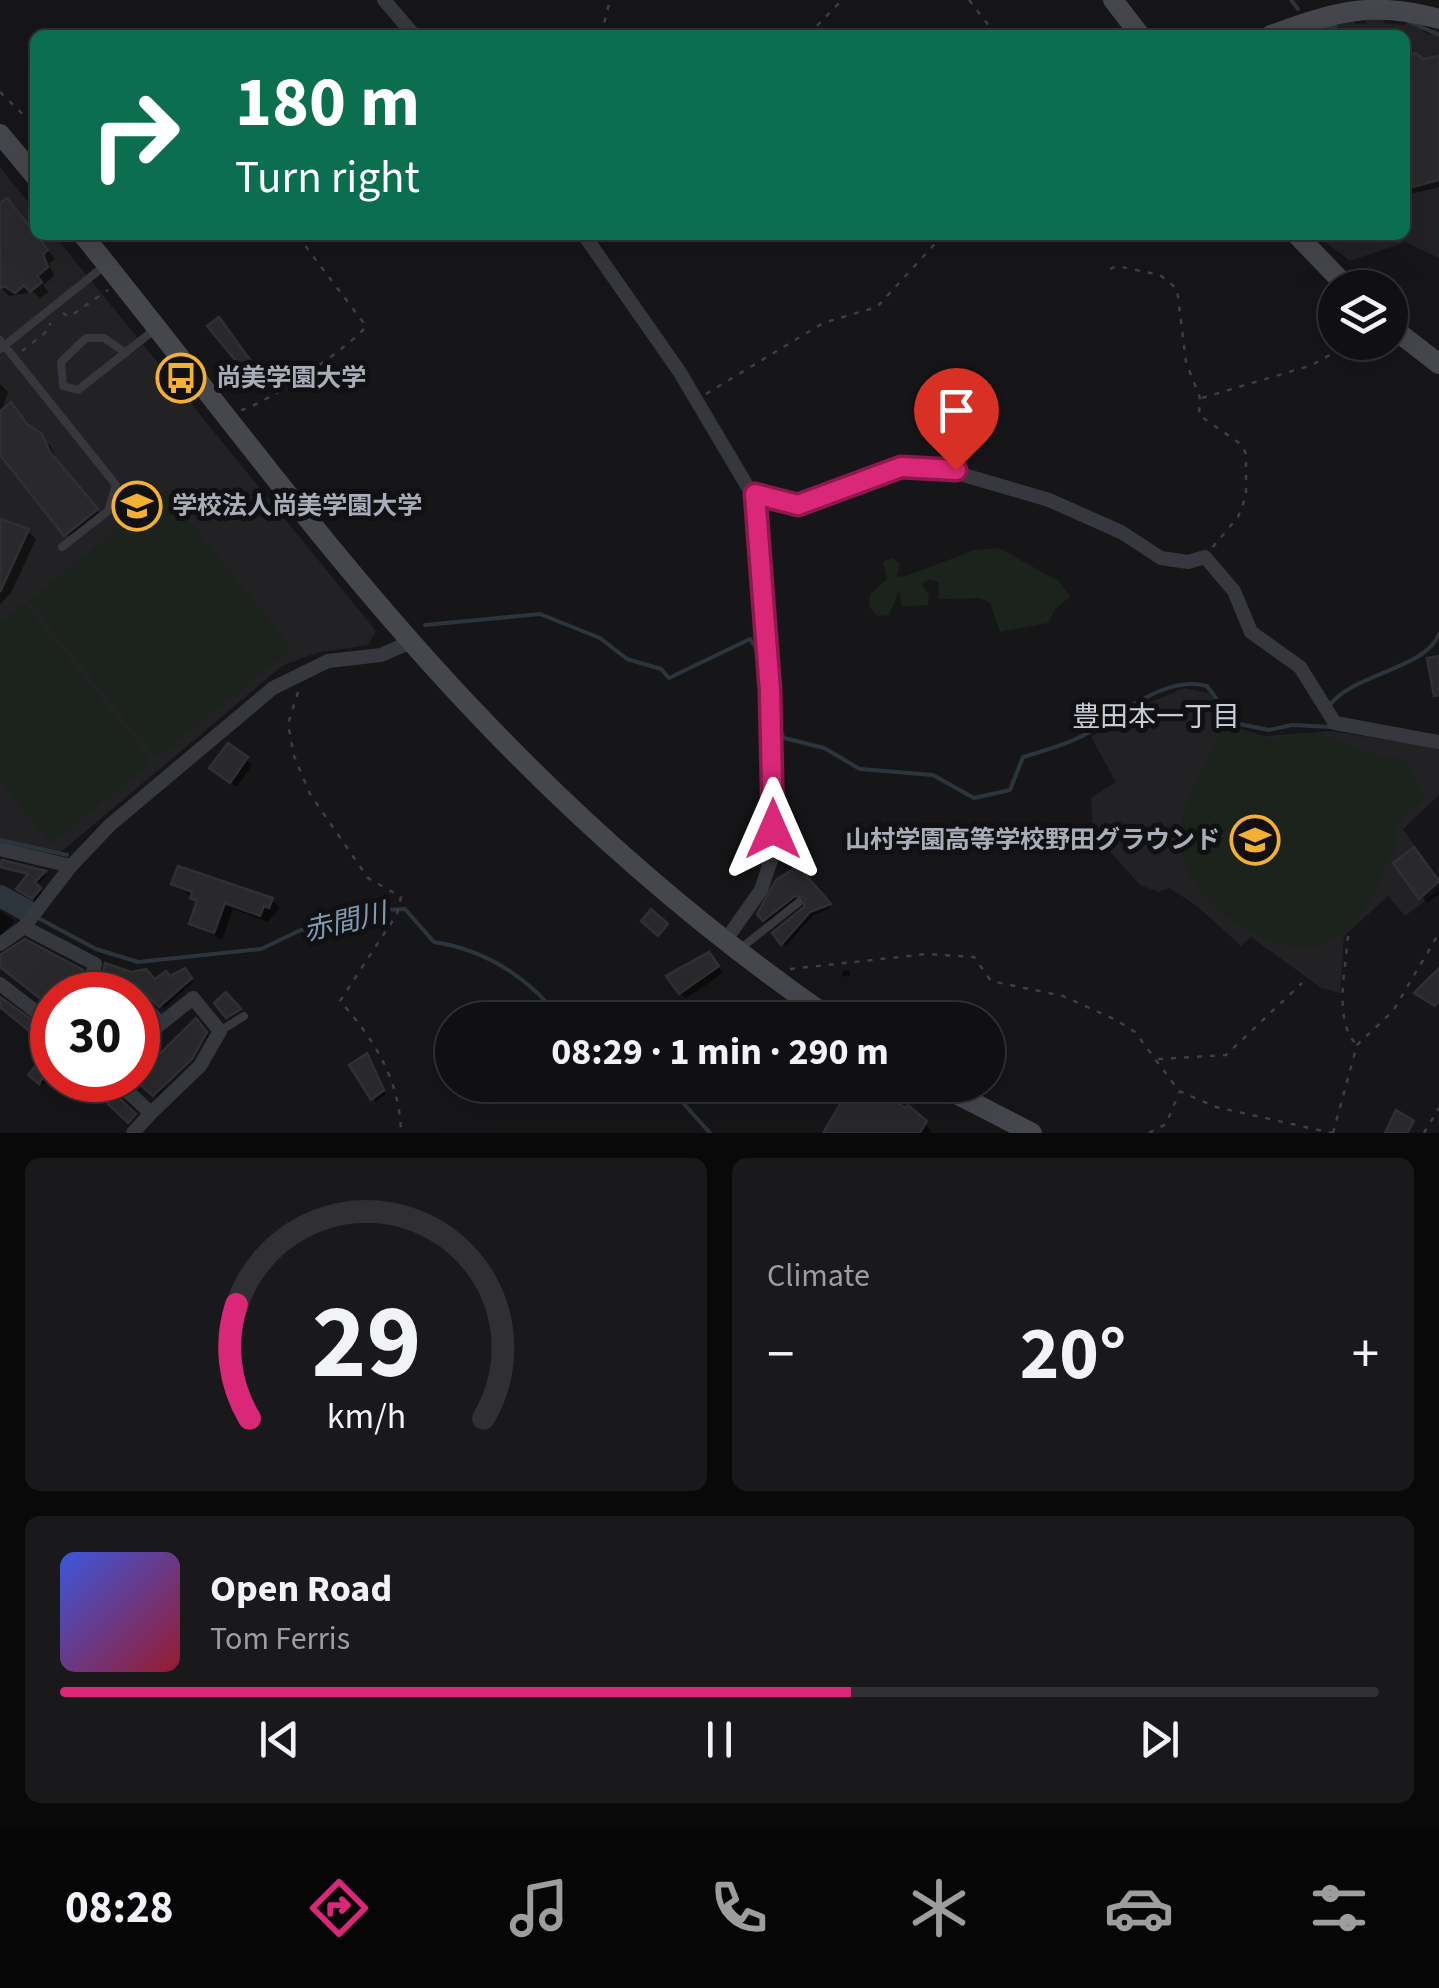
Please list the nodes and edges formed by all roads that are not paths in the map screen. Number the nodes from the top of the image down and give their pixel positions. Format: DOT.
graph roads {
  1 [pos="384,0"];
  2 [pos="1112,0"];
  3 [pos="1439,19"];
  4 [pos="410,30"];
  5 [pos="1136,30"];
  6 [pos="1286,30"];
  7 [pos="0,134"];
  8 [pos="30,170"];
  9 [pos="87,240"];
  10 [pos="588,240"];
  11 [pos="1302,240"];
  12 [pos="106,264"];
  13 [pos="1331,270"];
  14 [pos="158,328"];
  15 [pos="1408,340"];
  16 [pos="2,345"];
  17 [pos="126,352"];
  18 [pos="1439,364"];
  19 [pos="67,389"];
  20 [pos="49,402"];
  21 [pos="755,494"];
  22 [pos="62,547"];
  23 [pos="413,641"];
  24 [pos="1439,742"];
  25 [pos="0,849"];
  26 [pos="71,866"];
  27 [pos="799,902"];
  28 [pos="24,928"];
  29 [pos="0,944"];
  30 [pos="731,946"];
  31 [pos="93,972"];
  32 [pos="0,984"];
  33 [pos="807,1002"];
  34 [pos="30,1007"];
  35 [pos="244,1016"];
  36 [pos="160,1020"];
  37 [pos="162,1022"];
  38 [pos="220,1031"];
  39 [pos="138,1102"];
  40 [pos="972,1102"];
  41 [pos="150,1113"];
  42 [pos="134,1133"];
  43 [pos="1032,1133"];
  1 -- 4 [label="street"];
  2 -- 5 [label="street"];
  3 -- 6 [label="street"];
  7 -- 8 [label="street"];
  9 -- 12 [label="street"];
  10 -- 21 [label="street"];
  11 -- 13 [label="street"];
  12 -- 14 [label="street"];
  12 -- 16 [label="lane"];
  14 -- 17 [label="lane"];
  14 -- 23 [label="street"];
  15 -- 18 [label="street"];
  16 -- 20 [label="lane"];
  17 -- 19 [label="lane"];
  17 -- 19 [label="lane"];
  19 -- 20 [label="lane"];
  20 -- 22 [label="lane"];
  21 -- 24 [label="street"];
  21 -- 30 [label="street"];
  23 -- 26 [label="street"];
  23 -- 30 [label="street"];
  25 -- 26 [label="street"];
  26 -- 28 [label="street"];
  27 -- 30 [label="lane"];
  28 -- 29 [label="street"];
  28 -- 31 [label="street"];
  30 -- 33 [label="street"];
  32 -- 34 [label="street"];
  35 -- 38 [label="lane"];
  36 -- 37 [label="lane"];
  37 -- 38 [label="street"];
  38 -- 41 [label="street"];
  39 -- 41 [label="street"];
  40 -- 43 [label="street"];
  41 -- 42 [label="street"];
}
